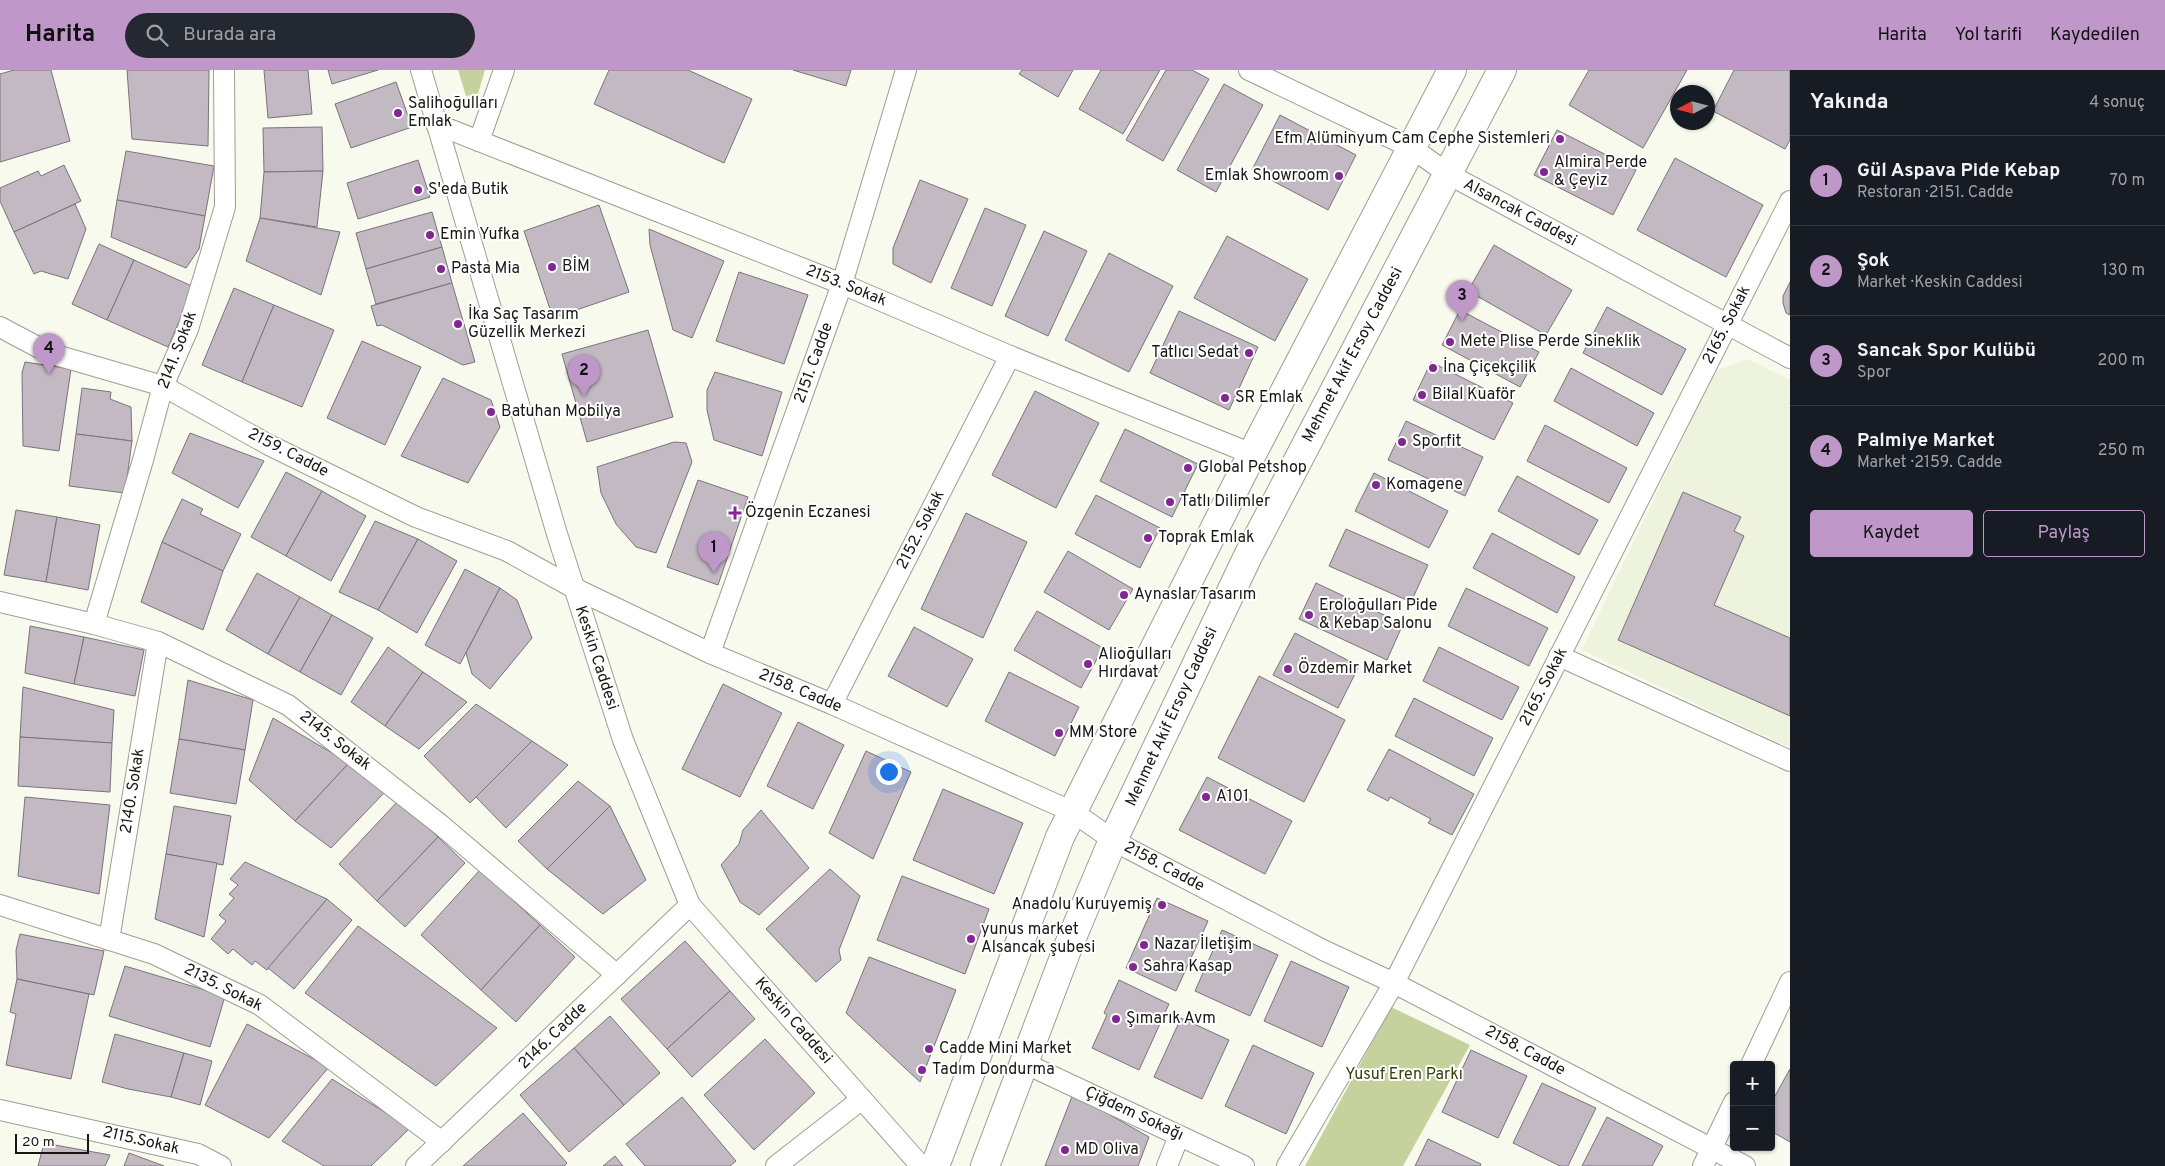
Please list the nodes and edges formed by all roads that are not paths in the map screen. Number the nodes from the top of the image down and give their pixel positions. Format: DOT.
graph roads {
  1 [pos="224,70"];
  2 [pos="421,70"];
  3 [pos="504,70"];
  4 [pos="906,70"];
  5 [pos="1248,70"];
  6 [pos="1452,70"];
  7 [pos="1502,70"];
  8 [pos="436,124"];
  9 [pos="479,141"];
  10 [pos="1412,148"];
  11 [pos="1448,174"];
  12 [pos="1790,202"];
  13 [pos="842,284"];
  14 [pos="1728,325"];
  15 [pos="0,327"];
  16 [pos="1010,356"];
  17 [pos="1790,358"];
  18 [pos="163,386"];
  19 [pos="1252,454"];
  20 [pos="574,588"];
  21 [pos="0,602"];
  22 [pos="94,624"];
  23 [pos="158,642"];
  24 [pos="710,653"];
  25 [pos="1560,656"];
  26 [pos="832,704"];
  27 [pos="1790,761"];
  28 [pos="1073,812"];
  29 [pos="1113,840"];
  30 [pos="0,905"];
  31 [pos="690,905"];
  32 [pos="109,940"];
  33 [pos="617,975"];
  34 [pos="1790,982"];
  35 [pos="1394,983"];
  36 [pos="1753,1061"];
  37 [pos="1024,1063"];
  38 [pos="862,1099"];
  39 [pos="1732,1106"];
  40 [pos="0,1110"];
  41 [pos="1180,1136"];
  42 [pos="442,1142"];
  43 [pos="1707,1157"];
  44 [pos="221,1166"];
  45 [pos="416,1166"];
  46 [pos="776,1166"];
  47 [pos="921,1166"];
  48 [pos="936,1166"];
  49 [pos="985,1166"];
  50 [pos="1167,1166"];
  51 [pos="1244,1166"];
  52 [pos="1287,1166"];
  53 [pos="1745,1166"];
  1 -- 18 [label="street, 2141. Sokak"];
  2 -- 8 [label="street, Keskin Caddesi"];
  3 -- 9 [label="street"];
  4 -- 13 [label="street, 2151. Cadde"];
  5 -- 10 [label="street, Alsancak Caddesi"];
  6 -- 10 [label="street"];
  7 -- 11 [label="street, Mehmet Akif Ersoy Caddesi"];
  8 -- 9 [label="street, 2153. Sokak"];
  8 -- 20 [label="street, Keskin Caddesi"];
  9 -- 13 [label="street, 2153. Sokak"];
  10 -- 11 [label="street, Alsancak Caddesi"];
  10 -- 19 [label="street"];
  11 -- 14 [label="street, Alsancak Caddesi"];
  11 -- 29 [label="street, Mehmet Akif Ersoy Caddesi"];
  12 -- 14 [label="street, 2165. Sokak"];
  13 -- 16 [label="street, 2153. Sokak"];
  13 -- 24 [label="street, 2151. Cadde"];
  14 -- 17 [label="street, Alsancak Caddesi"];
  14 -- 25 [label="street, 2165. Sokak"];
  15 -- 18 [label="street, 2159. Cadde"];
  16 -- 19 [label="street, 2153. Sokak"];
  16 -- 26 [label="street, 2152. Sokak"];
  18 -- 20 [label="street, 2159. Cadde"];
  18 -- 22 [label="street, 2141. Sokak"];
  19 -- 28 [label="street"];
  20 -- 24 [label="street, 2158. Cadde"];
  20 -- 31 [label="street, Keskin Caddesi"];
  21 -- 22 [label="street, 2145. Sokak"];
  22 -- 23 [label="street, 2145. Sokak"];
  23 -- 32 [label="street, 2140. Sokak"];
  23 -- 33 [label="street, 2145. Sokak"];
  24 -- 26 [label="street, 2158. Cadde"];
  25 -- 27 [label="street"];
  25 -- 35 [label="street, 2165. Sokak"];
  26 -- 28 [label="street, 2158. Cadde"];
  28 -- 29 [label="street, 2158. Cadde"];
  28 -- 48 [label="street"];
  29 -- 35 [label="street, 2158. Cadde"];
  29 -- 37 [label="street, Mehmet Akif Ersoy Caddesi"];
  30 -- 32 [label="street, 2135. Sokak"];
  31 -- 33 [label="street, 2146. Cadde"];
  31 -- 38 [label="street, Keskin Caddesi"];
  32 -- 42 [label="street, 2135. Sokak"];
  33 -- 42 [label="street, 2146. Cadde"];
  34 -- 36 [label="street"];
  35 -- 43 [label="street, 2158. Cadde"];
  35 -- 52 [label="street, 2165. Sokak"];
  37 -- 41 [label="street, Çiğdem Sokağı"];
  37 -- 49 [label="street, Mehmet Akif Ersoy Caddesi"];
  38 -- 46 [label="street"];
  38 -- 47 [label="street, Keskin Caddesi"];
  39 -- 43 [label="street"];
  40 -- 44 [label="street, 2115.Sokak"];
  41 -- 50 [label="street"];
  41 -- 51 [label="street, Çiğdem Sokağı"];
  42 -- 45 [label="street, 2146. Cadde"];
  43 -- 53 [label="street, 2158. Cadde"];
}
